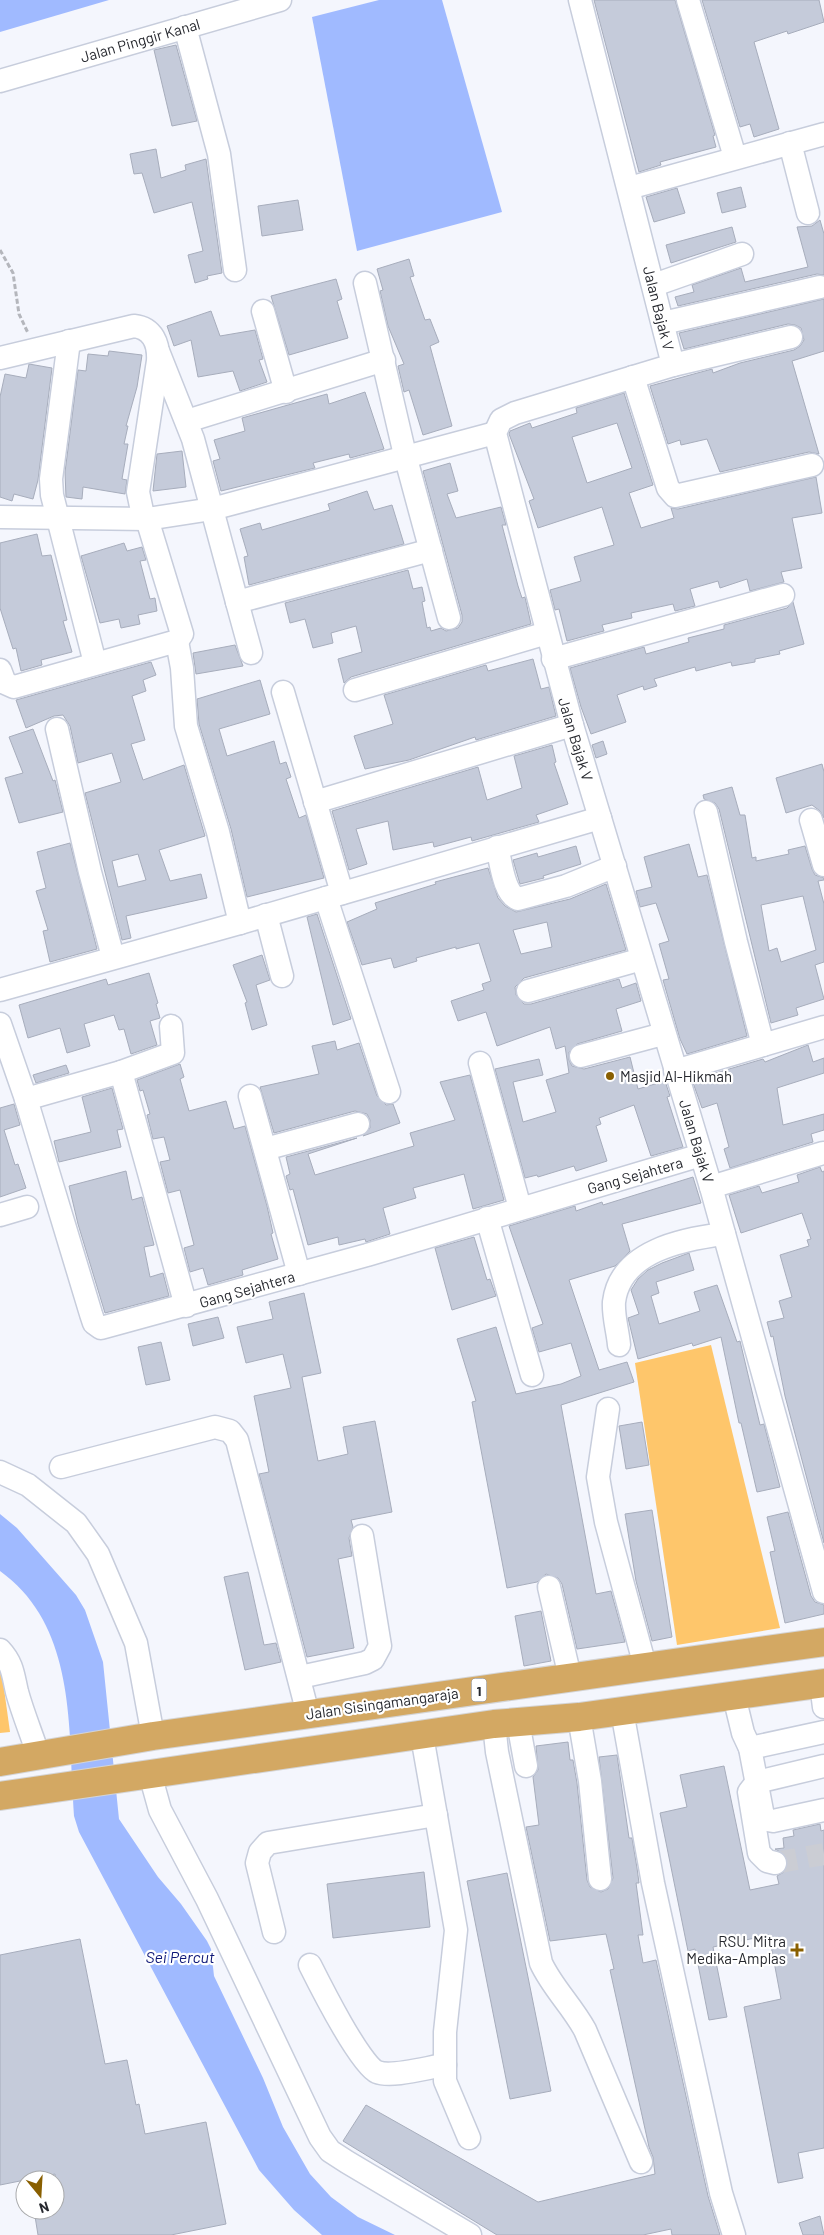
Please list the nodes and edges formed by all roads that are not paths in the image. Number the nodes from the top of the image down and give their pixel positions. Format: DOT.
graph roads {
  1 [pos="280,0"];
  2 [pos="580,0"];
  3 [pos="688,0"];
  4 [pos="185,27"];
  5 [pos="0,81"];
  6 [pos="824,134"];
  7 [pos="790,143"];
  8 [pos="735,157"];
  9 [pos="629,188"];
  10 [pos="808,213"];
  11 [pos="742,254"];
  12 [pos="235,270"];
  13 [pos="365,283"];
  14 [pos="654,285"];
  15 [pos="820,287"];
  16 [pos="263,311"];
  17 [pos="663,323"];
  18 [pos="791,337"];
  19 [pos="70,341"];
  20 [pos="158,351"];
  21 [pos="0,358"];
  22 [pos="384,360"];
  23 [pos="673,365"];
  24 [pos="633,377"];
  25 [pos="286,392"];
  26 [pos="187,421"];
  27 [pos="496,433"];
  28 [pos="405,455"];
  29 [pos="812,465"];
  30 [pos="212,509"];
  31 [pos="0,517"];
  32 [pos="57,517"];
  33 [pos="147,519"];
  34 [pos="431,550"];
  35 [pos="783,595"];
  36 [pos="237,602"];
  37 [pos="449,618"];
  38 [pos="547,633"];
  39 [pos="178,641"];
  40 [pos="251,654"];
  41 [pos="553,659"];
  42 [pos="95,663"];
  43 [pos="0,670"];
  44 [pos="355,690"];
  45 [pos="283,692"];
  46 [pos="572,725"];
  47 [pos="57,729"];
  48 [pos="315,802"];
  49 [pos="706,812"];
  50 [pos="600,818"];
  51 [pos="811,820"];
  52 [pos="497,847"];
  53 [pos="824,865"];
  54 [pos="615,866"];
  55 [pos="334,895"];
  56 [pos="266,915"];
  57 [pos="240,923"];
  58 [pos="113,958"];
  59 [pos="642,959"];
  60 [pos="282,976"];
  61 [pos="0,990"];
  62 [pos="528,991"];
  63 [pos="0,1024"];
  64 [pos="171,1026"];
  65 [pos="824,1027"];
  66 [pos="664,1034"];
  67 [pos="763,1045"];
  68 [pos="581,1056"];
  69 [pos="480,1063"];
  70 [pos="675,1071"];
  71 [pos="121,1072"];
  72 [pos="389,1092"];
  73 [pos="250,1096"];
  74 [pos="26,1099"];
  75 [pos="358,1124"];
  76 [pos="265,1149"];
  77 [pos="823,1153"];
  78 [pos="701,1155"];
  79 [pos="711,1186"];
  80 [pos="27,1207"];
  81 [pos="520,1208"];
  82 [pos="0,1215"];
  83 [pos="487,1218"];
  84 [pos="724,1234"];
  85 [pos="299,1274"];
  86 [pos="186,1306"];
  87 [pos="619,1345"];
  88 [pos="532,1375"];
  89 [pos="608,1409"];
  90 [pos="61,1467"];
  91 [pos="0,1472"];
  92 [pos="362,1536"];
  93 [pos="548,1587"];
  94 [pos="824,1592"];
  95 [pos="824,1642"];
  96 [pos="0,1650"];
  97 [pos="645,1666"];
  98 [pos="300,1677"];
  99 [pos="570,1677"];
  100 [pos="823,1691"];
  101 [pos="734,1696"];
  102 [pos="622,1711"];
  103 [pos="308,1714"];
  104 [pos="579,1717"];
  105 [pos="506,1723"];
  106 [pos="824,1732"];
  107 [pos="422,1736"];
  108 [pos="143,1738"];
  109 [pos="750,1748"];
  110 [pos="38,1757"];
  111 [pos="0,1762"];
  112 [pos="526,1766"];
  113 [pos="824,1766"];
  114 [pos="146,1774"];
  115 [pos="757,1782"];
  116 [pos="0,1796"];
  117 [pos="824,1810"];
  118 [pos="436,1815"];
  119 [pos="775,1863"];
  120 [pos="600,1879"];
  121 [pos="274,1932"];
  122 [pos="310,1965"];
  123 [pos="445,2065"];
  124 [pos="469,2138"];
  125 [pos="641,2162"];
  126 [pos="470,2235"];
  127 [pos="734,2235"];
  1 -- 4 [label="street, Jalan Pinggir Kanal"];
  2 -- 9 [label="street, Jalan Bajak V"];
  3 -- 8 [label="street"];
  4 -- 5 [label="street, Jalan Pinggir Kanal"];
  4 -- 12 [label="street"];
  6 -- 7 [label="street"];
  7 -- 8 [label="street"];
  7 -- 10 [label="street"];
  8 -- 9 [label="street"];
  9 -- 14 [label="street, Jalan Bajak V"];
  11 -- 14 [label="street"];
  13 -- 22 [label="street"];
  14 -- 17 [label="street, Jalan Bajak V"];
  15 -- 17 [label="street"];
  16 -- 25 [label="street"];
  17 -- 23 [label="street, Jalan Bajak V"];
  18 -- 23 [label="street"];
  19 -- 20 [label="street"];
  19 -- 21 [label="street"];
  19 -- 32 [label="street"];
  20 -- 26 [label="street"];
  20 -- 33 [label="street"];
  22 -- 25 [label="street"];
  22 -- 28 [label="street"];
  23 -- 24 [label="street, Jalan Bajak V"];
  24 -- 27 [label="street, Jalan Bajak V"];
  24 -- 29 [label="street"];
  25 -- 26 [label="street"];
  26 -- 30 [label="street"];
  27 -- 28 [label="street"];
  27 -- 38 [label="street, Jalan Bajak V"];
  28 -- 30 [label="street"];
  28 -- 34 [label="street"];
  30 -- 33 [label="street"];
  30 -- 36 [label="street"];
  31 -- 32 [label="street"];
  32 -- 33 [label="street"];
  32 -- 42 [label="street"];
  33 -- 39 [label="street"];
  34 -- 36 [label="street"];
  34 -- 37 [label="street"];
  35 -- 41 [label="street"];
  36 -- 40 [label="street"];
  38 -- 41 [label="street, Jalan Bajak V"];
  38 -- 44 [label="street"];
  39 -- 42 [label="street"];
  39 -- 57 [label="street"];
  41 -- 46 [label="street, Jalan Bajak V"];
  42 -- 43 [label="street"];
  45 -- 48 [label="street"];
  46 -- 48 [label="street"];
  46 -- 50 [label="street, Jalan Bajak V"];
  47 -- 58 [label="street"];
  48 -- 55 [label="street"];
  49 -- 67 [label="street"];
  50 -- 52 [label="street"];
  50 -- 54 [label="street, Jalan Bajak V"];
  51 -- 53 [label="street"];
  52 -- 54 [label="street"];
  52 -- 55 [label="street"];
  54 -- 59 [label="street, Jalan Bajak V"];
  55 -- 56 [label="street"];
  55 -- 72 [label="street"];
  56 -- 57 [label="street"];
  56 -- 60 [label="street"];
  57 -- 58 [label="street"];
  58 -- 61 [label="street"];
  59 -- 62 [label="street"];
  59 -- 66 [label="street, Jalan Bajak V"];
  63 -- 74 [label="street, Gang Sejahtera"];
  64 -- 71 [label="street"];
  65 -- 67 [label="street"];
  66 -- 68 [label="street"];
  66 -- 70 [label="street, Jalan Bajak V"];
  67 -- 70 [label="street"];
  69 -- 81 [label="street"];
  70 -- 78 [label="street, Jalan Bajak V"];
  71 -- 74 [label="street"];
  71 -- 86 [label="street"];
  73 -- 76 [label="street"];
  74 -- 86 [label="street, Gang Sejahtera"];
  75 -- 76 [label="street"];
  76 -- 85 [label="street"];
  77 -- 79 [label="street"];
  78 -- 79 [label="street, Jalan Bajak V"];
  78 -- 81 [label="street, Gang Sejahtera"];
  79 -- 84 [label="street, Jalan Bajak V"];
  80 -- 82 [label="street"];
  81 -- 83 [label="street, Gang Sejahtera"];
  83 -- 85 [label="street, Gang Sejahtera"];
  83 -- 88 [label="street"];
  84 -- 87 [label="street"];
  84 -- 94 [label="street, Jalan Bajak V"];
  85 -- 86 [label="street, Gang Sejahtera"];
  89 -- 97 [label="street"];
  90 -- 98 [label="street"];
  91 -- 108 [label="street"];
  92 -- 98 [label="street"];
  93 -- 99 [label="street"];
  95 -- 97 [label="highway, Jalan Sisingamangaraja / 1"];
  96 -- 110 [label="street"];
  97 -- 99 [label="highway, Jalan Sisingamangaraja / 1"];
  98 -- 103 [label="street"];
  99 -- 103 [label="highway, Jalan Sisingamangaraja / 1"];
  100 -- 101 [label="highway"];
  101 -- 102 [label="highway"];
  101 -- 109 [label="street"];
  102 -- 104 [label="highway"];
  102 -- 127 [label="street"];
  103 -- 108 [label="highway, Jalan Sisingamangaraja / 1"];
  104 -- 105 [label="highway"];
  104 -- 120 [label="street"];
  105 -- 107 [label="highway"];
  105 -- 112 [label="street"];
  105 -- 125 [label="street"];
  106 -- 109 [label="street"];
  107 -- 114 [label="highway"];
  107 -- 118 [label="street"];
  108 -- 110 [label="highway, Jalan Sisingamangaraja / 1"];
  109 -- 115 [label="street"];
  110 -- 111 [label="highway, Jalan Sisingamangaraja / 1"];
  113 -- 115 [label="street"];
  114 -- 116 [label="highway"];
  114 -- 126 [label="street"];
  115 -- 117 [label="street"];
  115 -- 119 [label="street"];
  118 -- 121 [label="street"];
  118 -- 123 [label="street"];
  122 -- 123 [label="street"];
  123 -- 124 [label="street"];
}
